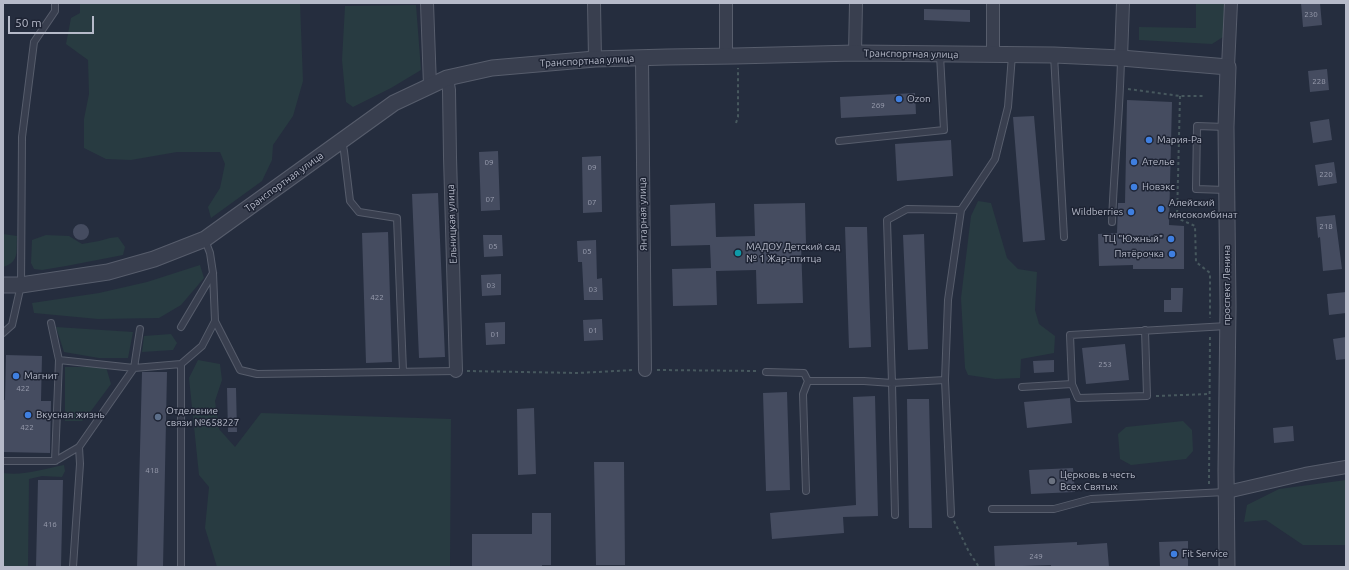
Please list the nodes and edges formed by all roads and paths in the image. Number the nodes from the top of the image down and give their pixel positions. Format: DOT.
graph roads {
  1 [pos="55,3"];
  2 [pos="427,3"];
  3 [pos="594,3"];
  4 [pos="726,3"];
  5 [pos="856,3"];
  6 [pos="993,3"];
  7 [pos="1123,3"];
  8 [pos="1231,3"];
  9 [pos="855,53"];
  10 [pos="940,55"];
  11 [pos="993,55"];
  12 [pos="1012,55"];
  13 [pos="1054,55"];
  14 [pos="642,58"];
  15 [pos="1121,58"];
  16 [pos="595,59"];
  17 [pos="732,60"];
  18 [pos="1228,66"];
  19 [pos="447,78"];
  20 [pos="430,86"];
  21 [pos="1120,88"];
  22 [pos="1180,96"];
  23 [pos="1204,96"];
  24 [pos="736,123"];
  25 [pos="1226,127"];
  26 [pos="342,141"];
  27 [pos="839,141"];
  28 [pos="1226,190"];
  29 [pos="961,210"];
  30 [pos="1112,222"];
  31 [pos="1064,237"];
  32 [pos="205,239"];
  33 [pos="213,273"];
  34 [pos="3,285"];
  35 [pos="21,285"];
  36 [pos="215,321"];
  37 [pos="51,323"];
  38 [pos="1227,326"];
  39 [pos="181,327"];
  40 [pos="1210,327"];
  41 [pos="140,329"];
  42 [pos="1145,330"];
  43 [pos="3,332"];
  44 [pos="60,360"];
  45 [pos="181,364"];
  46 [pos="134,368"];
  47 [pos="645,370"];
  48 [pos="403,371"];
  49 [pos="456,371"];
  50 [pos="766,372"];
  51 [pos="945,380"];
  52 [pos="808,382"];
  53 [pos="892,383"];
  54 [pos="1072,384"];
  55 [pos="1022,387"];
  56 [pos="1210,394"];
  57 [pos="1147,396"];
  58 [pos="79,447"];
  59 [pos="54,461"];
  60 [pos="3,462"];
  61 [pos="1346,467"];
  62 [pos="806,491"];
  63 [pos="1227,492"];
  64 [pos="1209,493"];
  65 [pos="992,509"];
  66 [pos="950,514"];
  67 [pos="895,515"];
  68 [pos="73,567"];
  69 [pos="181,567"];
  70 [pos="979,567"];
  71 [pos="1227,567"];
  1 -- 35 [label="lane"];
  2 -- 20 [label="street"];
  3 -- 16 [label="street"];
  4 -- 17 [label="street"];
  5 -- 9 [label="street"];
  6 -- 11 [label="street"];
  7 -- 15 [label="street"];
  8 -- 18 [label="street, проспект Ленина"];
  9 -- 10 [label="street, Транспортная улица"];
  9 -- 17 [label="street, Транспортная улица"];
  10 -- 11 [label="street, Транспортная улица"];
  10 -- 27 [label="lane"];
  11 -- 12 [label="street, Транспортная улица"];
  12 -- 13 [label="street, Транспортная улица"];
  12 -- 29 [label="lane"];
  13 -- 15 [label="street, Транспортная улица"];
  13 -- 31 [label="lane"];
  14 -- 16 [label="street, Транспортная улица"];
  14 -- 17 [label="street, Транспортная улица"];
  14 -- 47 [label="street, Янтарная улица"];
  15 -- 18 [label="street, Транспортная улица"];
  15 -- 21 [label="lane"];
  16 -- 19 [label="street, Транспортная улица"];
  17 -- 24 [label="path"];
  18 -- 25 [label="street, проспект Ленина"];
  19 -- 20 [label="street, Транспортная улица"];
  19 -- 49 [label="street, Ельницкая улица"];
  20 -- 26 [label="street, Транспортная улица"];
  21 -- 22 [label="path"];
  21 -- 30 [label="lane"];
  22 -- 23 [label="path"];
  22 -- 40 [label="path"];
  25 -- 28 [label="street, проспект Ленина"];
  25 -- 28 [label="lane"];
  26 -- 32 [label="street, Транспортная улица"];
  26 -- 48 [label="lane"];
  28 -- 38 [label="street, проспект Ленина"];
  29 -- 51 [label="lane"];
  29 -- 53 [label="lane"];
  32 -- 33 [label="lane"];
  32 -- 35 [label="street, Транспортная улица"];
  33 -- 36 [label="lane"];
  33 -- 39 [label="lane"];
  34 -- 35 [label="street, Транспортная улица"];
  35 -- 43 [label="lane"];
  36 -- 45 [label="lane"];
  36 -- 48 [label="lane"];
  37 -- 44 [label="lane"];
  38 -- 40 [label="lane"];
  38 -- 63 [label="street, проспект Ленина"];
  40 -- 42 [label="lane"];
  40 -- 56 [label="path"];
  41 -- 46 [label="lane"];
  42 -- 54 [label="lane"];
  42 -- 57 [label="lane"];
  44 -- 46 [label="lane"];
  44 -- 59 [label="lane"];
  45 -- 46 [label="lane"];
  45 -- 69 [label="lane"];
  46 -- 58 [label="lane"];
  47 -- 49 [label="path"];
  47 -- 50 [label="path"];
  48 -- 49 [label="lane"];
  50 -- 52 [label="lane"];
  51 -- 53 [label="lane"];
  51 -- 66 [label="lane"];
  52 -- 53 [label="lane"];
  52 -- 62 [label="lane"];
  53 -- 67 [label="lane"];
  54 -- 55 [label="lane"];
  54 -- 57 [label="lane"];
  56 -- 57 [label="path"];
  56 -- 64 [label="path"];
  58 -- 59 [label="lane"];
  58 -- 68 [label="lane"];
  59 -- 60 [label="lane"];
  61 -- 63 [label="street"];
  63 -- 64 [label="lane"];
  63 -- 71 [label="street, проспект Ленина"];
  64 -- 65 [label="lane"];
  66 -- 70 [label="path"];
}
